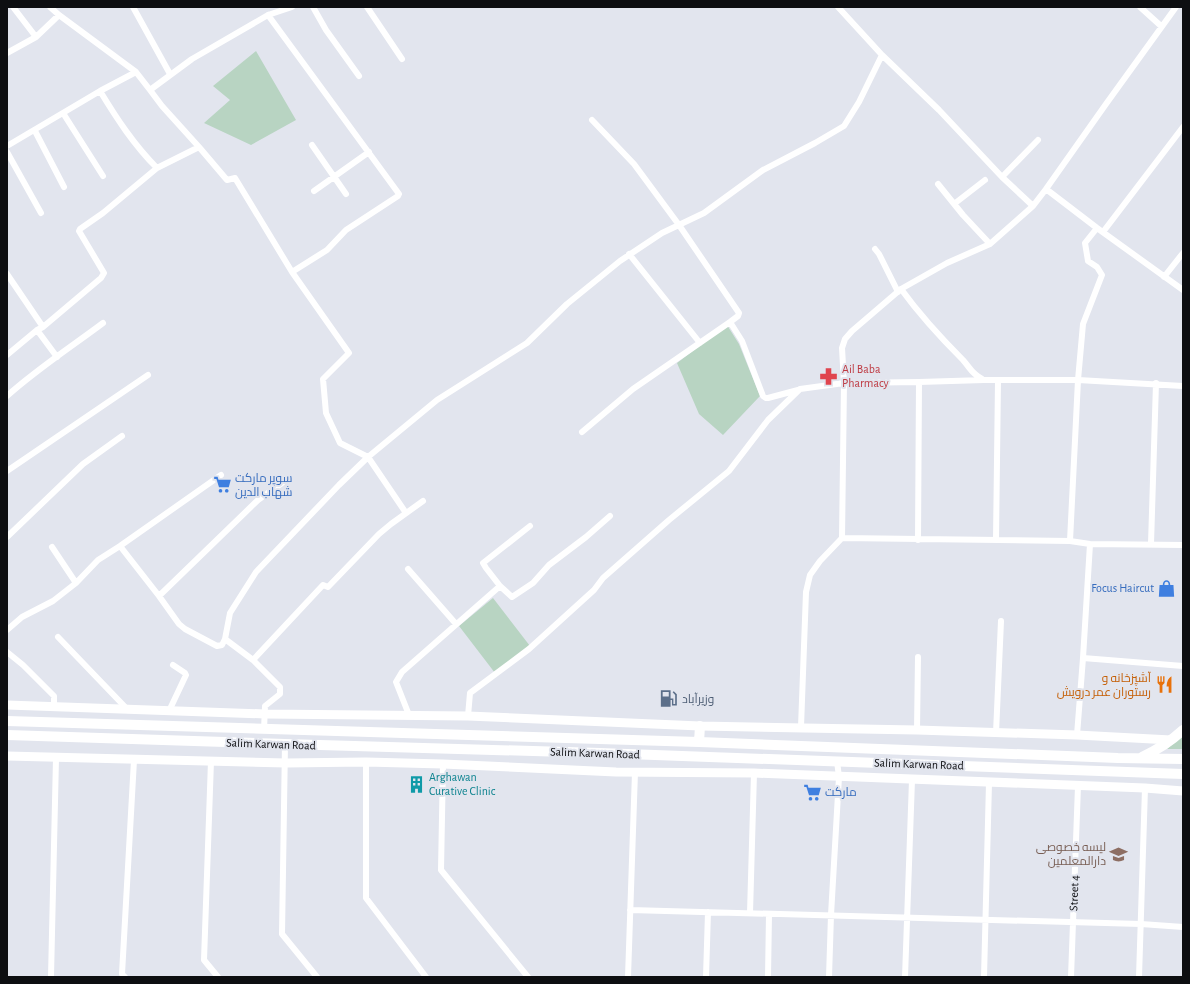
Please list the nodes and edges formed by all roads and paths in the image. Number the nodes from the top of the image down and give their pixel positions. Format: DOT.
graph roads {
  1 [pos="13,7"];
  2 [pos="50,7"];
  3 [pos="133,7"];
  4 [pos="292,7"];
  5 [pos="313,7"];
  6 [pos="367,7"];
  7 [pos="838,7"];
  8 [pos="1140,7"];
  9 [pos="1176,7"];
  10 [pos="58,15"];
  11 [pos="268,15"];
  12 [pos="1162,26"];
  13 [pos="36,37"];
  14 [pos="7,53"];
  15 [pos="882,55"];
  16 [pos="402,59"];
  17 [pos="136,72"];
  18 [pos="170,74"];
  19 [pos="359,76"];
  20 [pos="150,90"];
  21 [pos="100,91"];
  22 [pos="63,113"];
  23 [pos="592,120"];
  24 [pos="1183,127"];
  25 [pos="34,131"];
  26 [pos="1038,140"];
  27 [pos="7,146"];
  28 [pos="312,146"];
  29 [pos="199,147"];
  30 [pos="7,152"];
  31 [pos="369,152"];
  32 [pos="157,168"];
  33 [pos="103,176"];
  34 [pos="335,176"];
  35 [pos="1002,177"];
  36 [pos="985,180"];
  37 [pos="938,184"];
  38 [pos="64,187"];
  39 [pos="1046,189"];
  40 [pos="314,191"];
  41 [pos="346,194"];
  42 [pos="954,204"];
  43 [pos="1033,206"];
  44 [pos="41,213"];
  45 [pos="679,225"];
  46 [pos="1097,228"];
  47 [pos="1103,232"];
  48 [pos="990,244"];
  49 [pos="875,249"];
  50 [pos="1183,253"];
  51 [pos="629,254"];
  52 [pos="292,272"];
  53 [pos="7,274"];
  54 [pos="1164,277"];
  55 [pos="1183,290"];
  56 [pos="900,291"];
  57 [pos="730,322"];
  58 [pos="103,323"];
  59 [pos="40,328"];
  60 [pos="700,343"];
  61 [pos="7,355"];
  62 [pos="57,357"];
  63 [pos="148,375"];
  64 [pos="984,380"];
  65 [pos="1078,380"];
  66 [pos="998,381"];
  67 [pos="844,382"];
  68 [pos="919,382"];
  69 [pos="1156,383"];
  70 [pos="1183,386"];
  71 [pos="800,389"];
  72 [pos="7,396"];
  73 [pos="582,432"];
  74 [pos="122,436"];
  75 [pos="368,457"];
  76 [pos="7,471"];
  77 [pos="221,475"];
  78 [pos="282,483"];
  79 [pos="423,501"];
  80 [pos="406,513"];
  81 [pos="610,516"];
  82 [pos="530,526"];
  83 [pos="7,537"];
  84 [pos="842,538"];
  85 [pos="918,540"];
  86 [pos="996,540"];
  87 [pos="1070,541"];
  88 [pos="1090,544"];
  89 [pos="1151,544"];
  90 [pos="1183,545"];
  91 [pos="52,546"];
  92 [pos="120,546"];
  93 [pos="408,569"];
  94 [pos="76,583"];
  95 [pos="500,586"];
  96 [pos="160,596"];
  97 [pos="1001,621"];
  98 [pos="456,624"];
  99 [pos="7,630"];
  100 [pos="58,637"];
  101 [pos="225,639"];
  102 [pos="7,652"];
  103 [pos="918,657"];
  104 [pos="1083,658"];
  105 [pos="253,660"];
  106 [pos="173,665"];
  107 [pos="1183,666"];
  108 [pos="7,705"];
  109 [pos="54,707"];
  110 [pos="128,710"];
  111 [pos="169,711"];
  112 [pos="265,714"];
  113 [pos="409,716"];
  114 [pos="468,716"];
  115 [pos="7,721"];
  116 [pos="700,726"];
  117 [pos="801,728"];
  118 [pos="264,730"];
  119 [pos="917,730"];
  120 [pos="1183,730"];
  121 [pos="996,733"];
  122 [pos="7,735"];
  123 [pos="1077,735"];
  124 [pos="603,740"];
  125 [pos="1171,740"];
  126 [pos="699,742"];
  127 [pos="286,744"];
  128 [pos="600,753"];
  129 [pos="7,756"];
  130 [pos="56,758"];
  131 [pos="1139,758"];
  132 [pos="1183,759"];
  133 [pos="134,760"];
  134 [pos="211,761"];
  135 [pos="837,761"];
  136 [pos="366,762"];
  137 [pos="286,763"];
  138 [pos="443,764"];
  139 [pos="635,772"];
  140 [pos="754,774"];
  141 [pos="1183,774"];
  142 [pos="839,777"];
  143 [pos="912,780"];
  144 [pos="989,783"];
  145 [pos="1078,786"];
  146 [pos="1145,788"];
  147 [pos="1183,791"];
  148 [pos="630,910"];
  149 [pos="708,912"];
  150 [pos="750,913"];
  151 [pos="769,914"];
  152 [pos="831,915"];
  153 [pos="907,918"];
  154 [pos="987,920"];
  155 [pos="1073,922"];
  156 [pos="1141,924"];
  157 [pos="1183,927"];
  158 [pos="51,977"];
  159 [pos="124,977"];
  160 [pos="218,977"];
  161 [pos="317,977"];
  162 [pos="426,977"];
  163 [pos="528,977"];
  164 [pos="628,977"];
  165 [pos="706,977"];
  166 [pos="768,977"];
  167 [pos="829,977"];
  168 [pos="905,977"];
  169 [pos="984,977"];
  170 [pos="1070,977"];
  171 [pos="1139,977"];
  1 -- 13 [label="street"];
  2 -- 10 [label="street"];
  3 -- 18 [label="street"];
  4 -- 11 [label="street"];
  5 -- 19 [label="street"];
  6 -- 16 [label="street"];
  7 -- 15 [label="street"];
  8 -- 12 [label="street"];
  9 -- 12 [label="street"];
  10 -- 13 [label="street"];
  10 -- 17 [label="street"];
  11 -- 18 [label="street"];
  11 -- 31 [label="street"];
  12 -- 39 [label="street"];
  13 -- 14 [label="street"];
  15 -- 35 [label="street"];
  15 -- 45 [label="street"];
  17 -- 20 [label="street"];
  17 -- 21 [label="street"];
  18 -- 20 [label="street"];
  20 -- 29 [label="street"];
  21 -- 22 [label="street"];
  21 -- 32 [label="street"];
  22 -- 25 [label="street"];
  22 -- 33 [label="street"];
  23 -- 45 [label="street"];
  24 -- 47 [label="street"];
  25 -- 27 [label="street"];
  25 -- 38 [label="street"];
  26 -- 35 [label="street"];
  28 -- 34 [label="street"];
  29 -- 32 [label="street"];
  29 -- 52 [label="street"];
  30 -- 44 [label="street"];
  31 -- 34 [label="street"];
  31 -- 52 [label="street"];
  32 -- 59 [label="street"];
  34 -- 40 [label="street"];
  34 -- 41 [label="street"];
  35 -- 43 [label="street"];
  36 -- 42 [label="street"];
  37 -- 42 [label="street"];
  39 -- 43 [label="street"];
  39 -- 46 [label="street"];
  42 -- 48 [label="street"];
  43 -- 48 [label="street"];
  45 -- 51 [label="street"];
  45 -- 57 [label="street"];
  46 -- 47 [label="street"];
  46 -- 65 [label="street"];
  47 -- 54 [label="street"];
  48 -- 56 [label="street"];
  49 -- 56 [label="street"];
  50 -- 54 [label="street"];
  51 -- 60 [label="street"];
  51 -- 75 [label="street"];
  52 -- 75 [label="street"];
  53 -- 59 [label="street"];
  54 -- 55 [label="street"];
  56 -- 64 [label="street"];
  56 -- 67 [label="street"];
  57 -- 60 [label="street"];
  57 -- 71 [label="street"];
  58 -- 62 [label="street"];
  59 -- 61 [label="street"];
  59 -- 62 [label="street"];
  60 -- 73 [label="street"];
  62 -- 72 [label="street"];
  63 -- 76 [label="street"];
  64 -- 66 [label="street"];
  64 -- 68 [label="street"];
  65 -- 66 [label="street"];
  65 -- 69 [label="street"];
  65 -- 87 [label="street"];
  66 -- 86 [label="street"];
  67 -- 68 [label="street"];
  67 -- 71 [label="street"];
  67 -- 84 [label="street"];
  68 -- 85 [label="street"];
  69 -- 70 [label="street"];
  69 -- 89 [label="street"];
  71 -- 114 [label="street"];
  74 -- 83 [label="street"];
  75 -- 80 [label="street"];
  75 -- 101 [label="street"];
  77 -- 92 [label="street"];
  78 -- 96 [label="street"];
  79 -- 80 [label="street"];
  80 -- 105 [label="street"];
  81 -- 95 [label="street"];
  82 -- 95 [label="street"];
  84 -- 85 [label="street"];
  84 -- 117 [label="street"];
  85 -- 86 [label="street"];
  86 -- 87 [label="street"];
  87 -- 88 [label="street"];
  88 -- 89 [label="street"];
  88 -- 104 [label="street"];
  89 -- 90 [label="street"];
  91 -- 94 [label="street"];
  92 -- 94 [label="street"];
  92 -- 96 [label="street"];
  93 -- 98 [label="street"];
  94 -- 99 [label="street"];
  95 -- 98 [label="street"];
  96 -- 101 [label="street"];
  97 -- 121 [label="street"];
  98 -- 113 [label="street"];
  100 -- 110 [label="street"];
  101 -- 105 [label="street"];
  102 -- 109 [label="street"];
  103 -- 119 [label="street"];
  104 -- 107 [label="street"];
  104 -- 123 [label="street"];
  105 -- 112 [label="street"];
  106 -- 111 [label="street"];
  108 -- 109 [label="street"];
  109 -- 110 [label="street"];
  110 -- 111 [label="street"];
  111 -- 112 [label="street"];
  112 -- 113 [label="street"];
  112 -- 118 [label="street"];
  113 -- 114 [label="street"];
  114 -- 116 [label="street"];
  115 -- 118 [label="main road, Salim Karwan Road"];
  116 -- 117 [label="street"];
  116 -- 126 [label="main road"];
  117 -- 119 [label="street"];
  118 -- 124 [label="main road, Salim Karwan Road"];
  119 -- 121 [label="street"];
  120 -- 125 [label="main road"];
  121 -- 123 [label="street"];
  122 -- 127 [label="main road, Salim Karwan Road"];
  123 -- 125 [label="street"];
  124 -- 126 [label="main road, Salim Karwan Road"];
  124 -- 128 [label="main road"];
  125 -- 131 [label="main road"];
  126 -- 131 [label="main road, Salim Karwan Road"];
  127 -- 128 [label="main road, Salim Karwan Road"];
  127 -- 137 [label="street"];
  128 -- 135 [label="main road, Salim Karwan Road"];
  129 -- 130 [label="street"];
  130 -- 133 [label="street"];
  130 -- 158 [label="street"];
  131 -- 132 [label="main road, Salim Karwan Road"];
  133 -- 134 [label="street"];
  133 -- 159 [label="street"];
  134 -- 137 [label="street"];
  134 -- 160 [label="street"];
  135 -- 141 [label="main road, Salim Karwan Road"];
  135 -- 142 [label="street"];
  136 -- 137 [label="street"];
  136 -- 138 [label="street"];
  136 -- 162 [label="street"];
  137 -- 161 [label="street"];
  138 -- 139 [label="street"];
  138 -- 163 [label="street"];
  139 -- 140 [label="street"];
  139 -- 148 [label="street"];
  140 -- 142 [label="street"];
  140 -- 150 [label="street"];
  142 -- 143 [label="street"];
  142 -- 152 [label="street"];
  143 -- 144 [label="street"];
  143 -- 153 [label="street"];
  144 -- 145 [label="street"];
  144 -- 154 [label="street"];
  145 -- 146 [label="street"];
  145 -- 155 [label="street, Street 4"];
  146 -- 147 [label="street"];
  146 -- 156 [label="street"];
  148 -- 149 [label="street"];
  148 -- 164 [label="street"];
  149 -- 150 [label="street"];
  149 -- 165 [label="street"];
  150 -- 151 [label="street"];
  151 -- 152 [label="street"];
  151 -- 166 [label="street"];
  152 -- 153 [label="street"];
  152 -- 167 [label="street"];
  153 -- 154 [label="street"];
  153 -- 168 [label="street"];
  154 -- 155 [label="street"];
  154 -- 169 [label="street"];
  155 -- 156 [label="street"];
  155 -- 170 [label="street, Street 4"];
  156 -- 157 [label="street"];
  156 -- 171 [label="street"];
}
